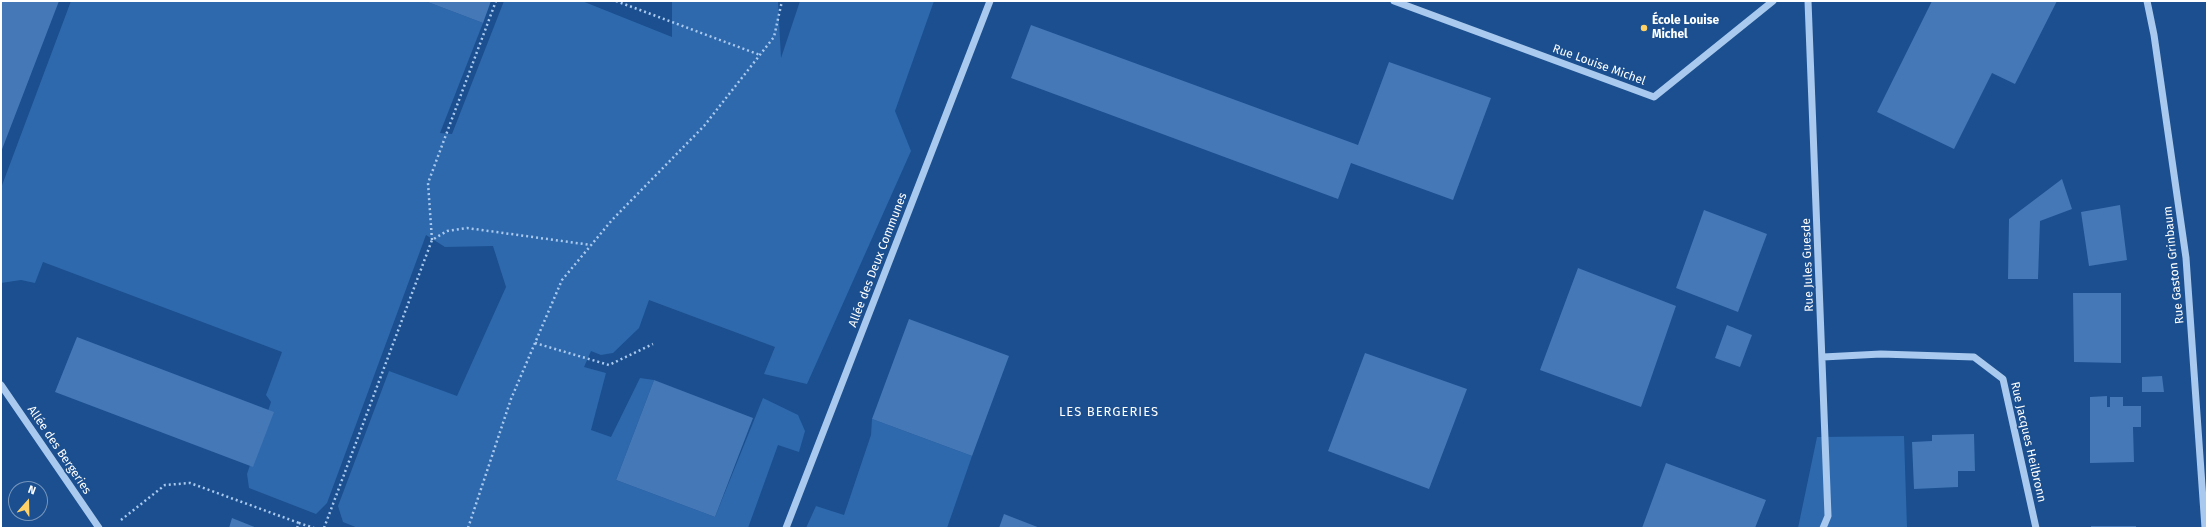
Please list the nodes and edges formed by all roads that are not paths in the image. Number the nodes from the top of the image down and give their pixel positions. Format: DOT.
graph roads {
  1 [pos="990,1"];
  2 [pos="1394,1"];
  3 [pos="1773,1"];
  4 [pos="1808,1"];
  5 [pos="2147,1"];
  6 [pos="1823,357"];
  7 [pos="1,385"];
  8 [pos="99,528"];
  9 [pos="786,528"];
  10 [pos="1823,528"];
  11 [pos="2036,528"];
  12 [pos="2205,528"];
  1 -- 9 [label="street, Allée des Deux Communes"];
  2 -- 3 [label="street, Rue Louise Michel"];
  4 -- 6 [label="street, Rue Jules Guesde"];
  5 -- 12 [label="street, Rue Gaston Grinbaum"];
  6 -- 10 [label="street, Rue Jules Guesde"];
  6 -- 11 [label="street, Rue Jacques Heilbronn"];
  7 -- 8 [label="street, Allée des Bergeries"];
}
